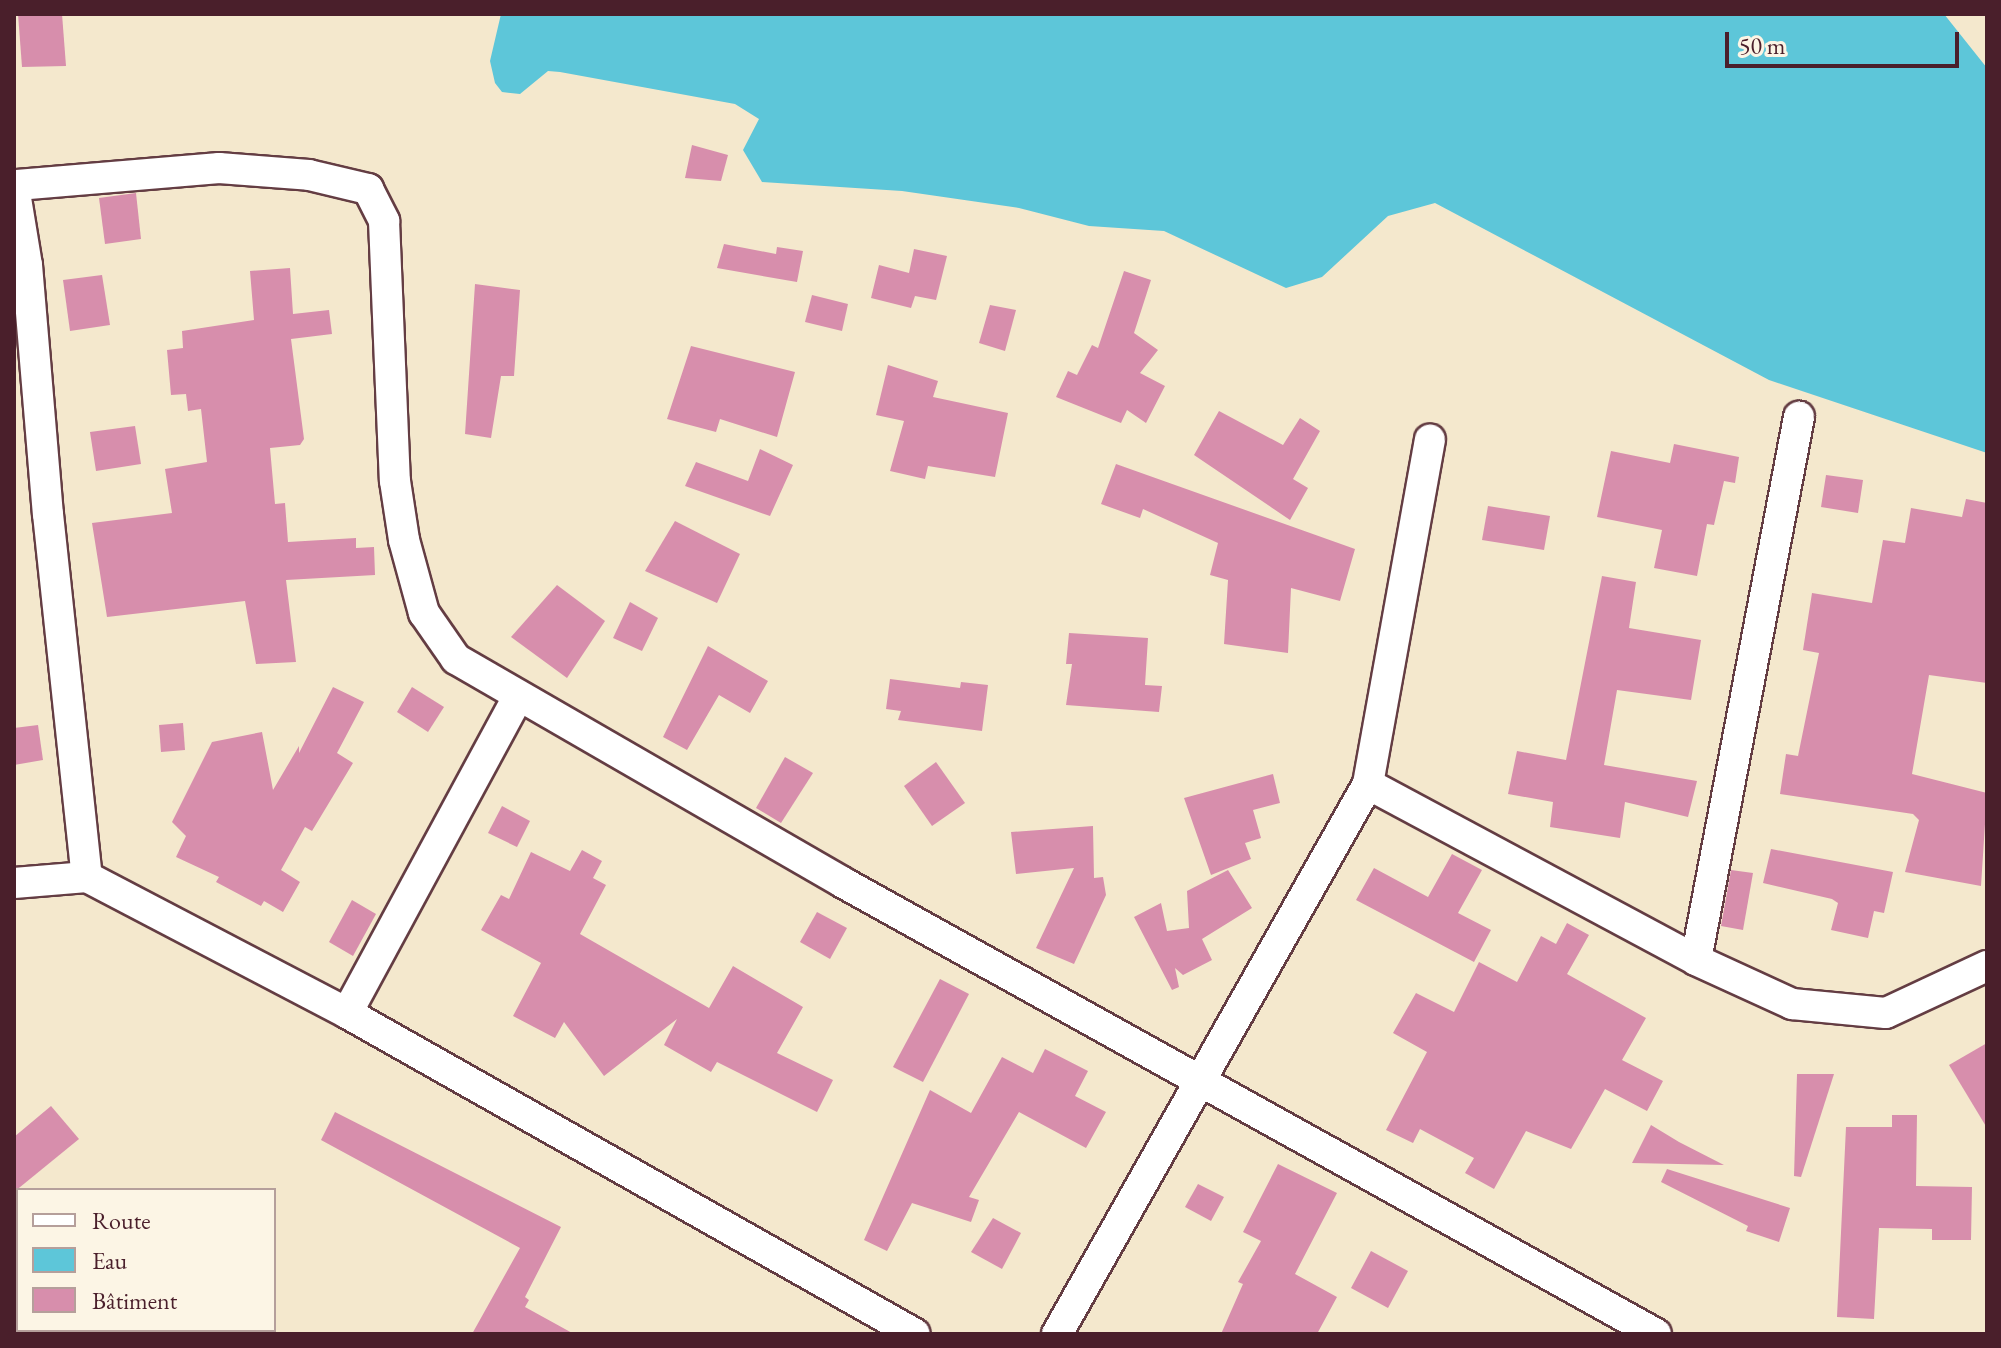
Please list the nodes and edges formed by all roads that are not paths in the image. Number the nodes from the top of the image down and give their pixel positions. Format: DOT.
graph roads {
  1 [pos="15,185"];
  2 [pos="1799,417"];
  3 [pos="1430,440"];
  4 [pos="518,697"];
  5 [pos="1368,784"];
  6 [pos="87,877"];
  7 [pos="14,883"];
  8 [pos="1696,960"];
  9 [pos="1987,966"];
  10 [pos="347,1013"];
  11 [pos="1199,1082"];
  12 [pos="915,1334"];
  13 [pos="1057,1334"];
  14 [pos="1656,1334"];
  1 -- 4 [label="street"];
  1 -- 6 [label="street"];
  2 -- 8 [label="street"];
  3 -- 5 [label="street"];
  4 -- 10 [label="street"];
  4 -- 11 [label="street"];
  5 -- 8 [label="street"];
  5 -- 11 [label="street"];
  6 -- 7 [label="street"];
  6 -- 10 [label="street"];
  8 -- 9 [label="street"];
  10 -- 12 [label="street"];
  11 -- 13 [label="street"];
  11 -- 14 [label="street"];
}
